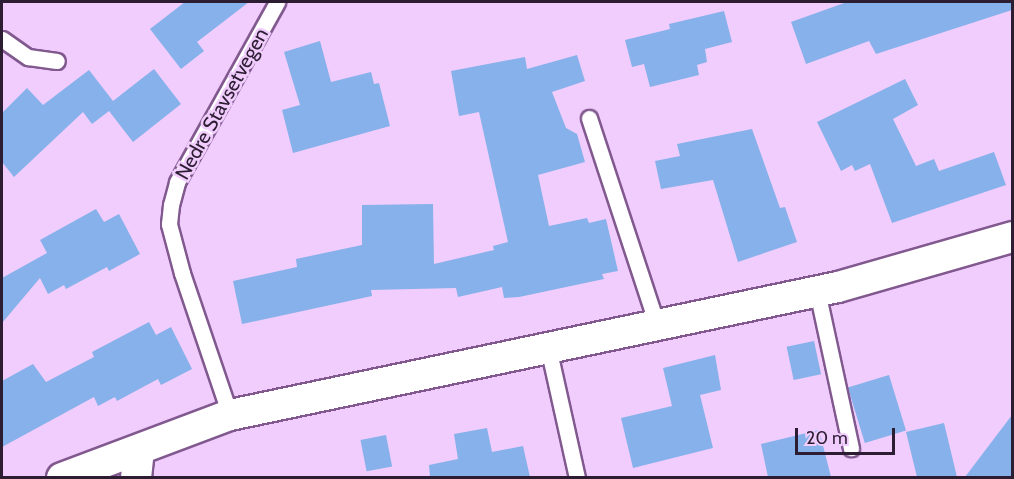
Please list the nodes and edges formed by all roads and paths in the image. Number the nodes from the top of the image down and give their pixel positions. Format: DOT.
graph roads {
  1 [pos="277,2"];
  2 [pos="2,39"];
  3 [pos="57,61"];
  4 [pos="589,118"];
  5 [pos="1012,237"];
  6 [pos="817,291"];
  7 [pos="657,326"];
  8 [pos="548,347"];
  9 [pos="230,416"];
  10 [pos="851,448"];
  11 [pos="137,464"];
  12 [pos="62,477"];
  13 [pos="577,477"];
  1 -- 9 [label="lane, Nedre Stavsetvegen"];
  2 -- 3 [label="lane"];
  4 -- 7 [label="lane"];
  5 -- 6 [label="street"];
  6 -- 7 [label="street"];
  6 -- 10 [label="lane"];
  7 -- 8 [label="street"];
  8 -- 9 [label="street"];
  8 -- 13 [label="lane"];
  9 -- 11 [label="street"];
  11 -- 12 [label="street"];
}
